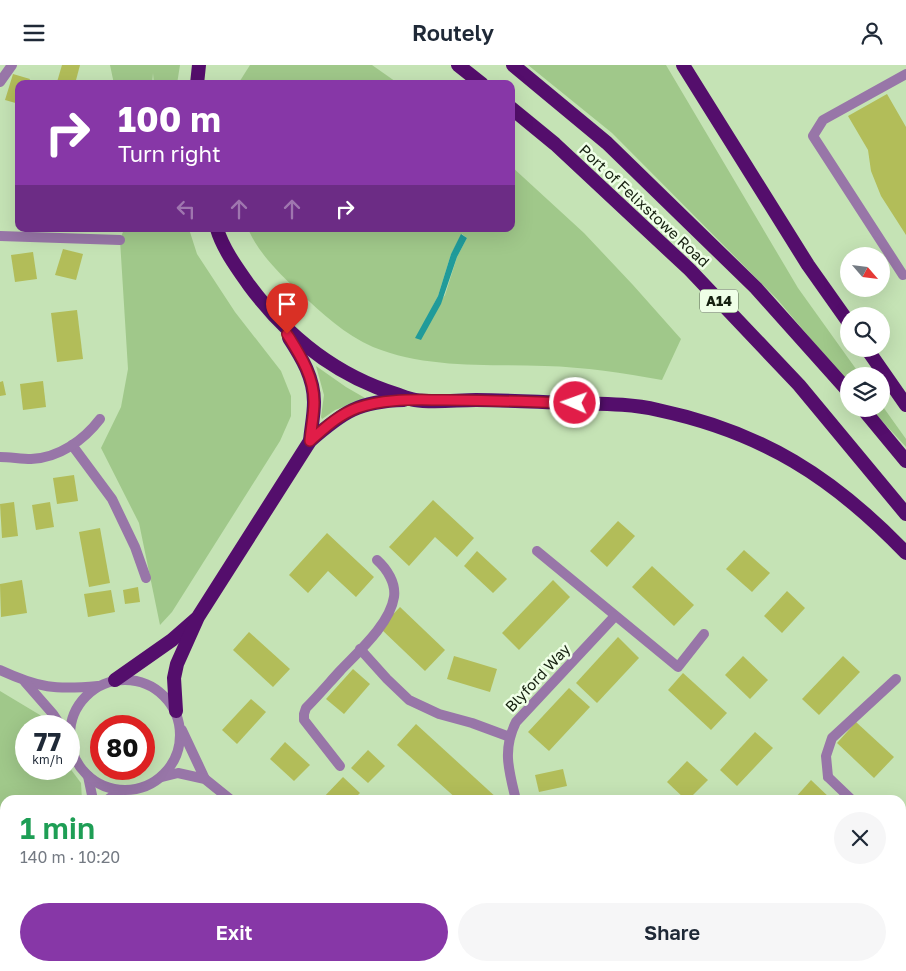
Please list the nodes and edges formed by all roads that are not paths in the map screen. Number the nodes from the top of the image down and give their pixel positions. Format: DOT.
graph roads {
  1 [pos="12,65"];
  2 [pos="199,65"];
  3 [pos="458,65"];
  4 [pos="513,65"];
  5 [pos="683,65"];
  6 [pos="906,74"];
  7 [pos="197,80"];
  8 [pos="477,80"];
  9 [pos="0,82"];
  10 [pos="515,111"];
  11 [pos="218,232"];
  12 [pos="0,235"];
  13 [pos="120,240"];
  14 [pos="904,275"];
  15 [pos="840,310"];
  16 [pos="280,323"];
  17 [pos="873,357"];
  18 [pos="840,382"];
  19 [pos="415,400"];
  20 [pos="906,405"];
  21 [pos="870,417"];
  22 [pos="100,419"];
  23 [pos="310,441"];
  24 [pos="72,445"];
  25 [pos="0,457"];
  26 [pos="906,461"];
  27 [pos="906,514"];
  28 [pos="537,551"];
  29 [pos="906,553"];
  30 [pos="377,560"];
  31 [pos="146,578"];
  32 [pos="198,617"];
  33 [pos="615,617"];
  34 [pos="704,634"];
  35 [pos="360,649"];
  36 [pos="0,670"];
  37 [pos="896,679"];
  38 [pos="115,680"];
  39 [pos="25,682"];
  40 [pos="99,686"];
  41 [pos="176,711"];
  42 [pos="53,715"];
  43 [pos="75,715"];
  44 [pos="181,727"];
  45 [pos="510,737"];
  46 [pos="80,765"];
  47 [pos="340,766"];
  48 [pos="88,776"];
  49 [pos="162,777"];
  50 [pos="205,779"];
  51 [pos="121,791"];
  52 [pos="92,795"];
  53 [pos="115,795"];
  54 [pos="225,795"];
  55 [pos="515,795"];
  56 [pos="847,795"];
  1 -- 9 [label="street"];
  2 -- 7 [label="highway"];
  3 -- 8 [label="highway"];
  4 -- 18 [label="highway, Port of Felixstowe Road / A14"];
  5 -- 15 [label="highway"];
  6 -- 14 [label="street"];
  10 -- 27 [label="highway, Port of Felixstowe Road / A14"];
  11 -- 16 [label="highway"];
  12 -- 13 [label="street"];
  16 -- 19 [label="highway"];
  16 -- 23 [label="highway"];
  17 -- 20 [label="highway"];
  19 -- 23 [label="highway"];
  19 -- 29 [label="highway"];
  21 -- 26 [label="highway"];
  22 -- 24 [label="street"];
  23 -- 32 [label="highway"];
  24 -- 25 [label="street"];
  24 -- 31 [label="street"];
  28 -- 33 [label="street"];
  30 -- 35 [label="street"];
  32 -- 38 [label="highway"];
  32 -- 41 [label="highway"];
  33 -- 34 [label="street"];
  33 -- 45 [label="street, Blyford Way"];
  35 -- 45 [label="street"];
  35 -- 47 [label="street"];
  36 -- 39 [label="street"];
  37 -- 56 [label="street"];
  38 -- 40 [label="street"];
  38 -- 41 [label="street"];
  39 -- 40 [label="street"];
  39 -- 42 [label="street"];
  40 -- 43 [label="street"];
  41 -- 44 [label="street"];
  44 -- 49 [label="street"];
  44 -- 50 [label="street"];
  45 -- 55 [label="street, Blyford Way"];
  46 -- 48 [label="street"];
  48 -- 51 [label="street"];
  48 -- 52 [label="street"];
  49 -- 50 [label="street"];
  49 -- 51 [label="street"];
  50 -- 54 [label="street"];
  51 -- 53 [label="street"];
}
